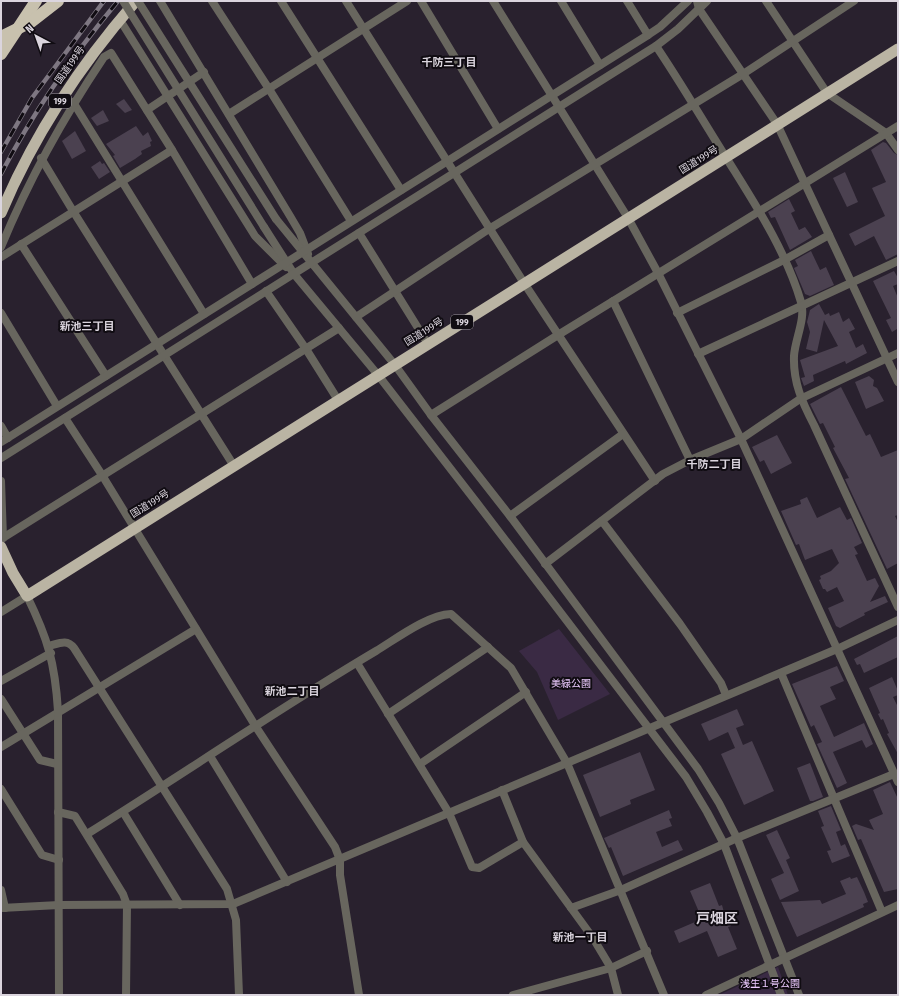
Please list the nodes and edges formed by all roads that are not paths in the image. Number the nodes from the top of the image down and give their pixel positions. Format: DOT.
graph roads {
  1 [pos="26,1"];
  2 [pos="36,1"];
  3 [pos="58,1"];
  4 [pos="123,1"];
  5 [pos="137,1"];
  6 [pos="160,1"];
  7 [pos="212,1"];
  8 [pos="281,1"];
  9 [pos="346,1"];
  10 [pos="407,1"];
  11 [pos="421,1"];
  12 [pos="493,1"];
  13 [pos="561,1"];
  14 [pos="627,1"];
  15 [pos="708,1"];
  16 [pos="766,1"];
  17 [pos="854,1"];
  18 [pos="686,2"];
  19 [pos="698,5"];
  20 [pos="120,20"];
  21 [pos="364,29"];
  22 [pos="648,35"];
  23 [pos="1,37"];
  24 [pos="792,42"];
  25 [pos="656,46"];
  26 [pos="898,49"];
  27 [pos="1,54"];
  28 [pos="317,58"];
  29 [pos="600,65"];
  30 [pos="204,72"];
  31 [pos="743,74"];
  32 [pos="269,89"];
  33 [pos="827,93"];
  34 [pos="167,96"];
  35 [pos="551,96"];
  36 [pos="73,102"];
  37 [pos="694,103"];
  38 [pos="558,108"];
  39 [pos="147,110"];
  40 [pos="229,114"];
  41 [pos="777,124"];
  42 [pos="898,126"];
  43 [pos="498,129"];
  44 [pos="886,134"];
  45 [pos="172,150"];
  46 [pos="898,150"];
  47 [pos="726,157"];
  48 [pos="41,158"];
  49 [pos="446,161"];
  50 [pos="595,164"];
  51 [pos="454,173"];
  52 [pos="122,181"];
  53 [pos="805,183"];
  54 [pos="401,190"];
  55 [pos="72,211"];
  56 [pos="759,211"];
  57 [pos="1,213"];
  58 [pos="628,218"];
  59 [pos="351,221"];
  60 [pos="489,229"];
  61 [pos="359,233"];
  62 [pos="829,235"];
  63 [pos="21,244"];
  64 [pos="1,247"];
  65 [pos="304,250"];
  66 [pos="1,257"];
  67 [pos="784,260"];
  68 [pos="898,261"];
  69 [pos="284,263"];
  70 [pos="311,264"];
  71 [pos="658,273"];
  72 [pos="294,274"];
  73 [pos="524,283"];
  74 [pos="852,283"];
  75 [pos="252,284"];
  76 [pos="266,291"];
  77 [pos="396,291"];
  78 [pos="613,301"];
  79 [pos="802,304"];
  80 [pos="1,313"];
  81 [pos="677,313"];
  82 [pos="204,314"];
  83 [pos="356,317"];
  84 [pos="339,328"];
  85 [pos="558,334"];
  86 [pos="156,344"];
  87 [pos="428,344"];
  88 [pos="306,349"];
  89 [pos="898,353"];
  90 [pos="698,354"];
  91 [pos="163,356"];
  92 [pos="887,358"];
  93 [pos="395,365"];
  94 [pos="378,375"];
  95 [pos="106,376"];
  96 [pos="898,382"];
  97 [pos="800,399"];
  98 [pos="338,400"];
  99 [pos="57,406"];
  100 [pos="200,414"];
  101 [pos="431,415"];
  102 [pos="65,418"];
  103 [pos="1,426"];
  104 [pos="623,434"];
  105 [pos="741,439"];
  106 [pos="4,440"];
  107 [pos="1,458"];
  108 [pos="690,460"];
  109 [pos="234,466"];
  110 [pos="102,475"];
  111 [pos="1,481"];
  112 [pos="655,481"];
  113 [pos="510,516"];
  114 [pos="602,521"];
  115 [pos="135,528"];
  116 [pos="2,541"];
  117 [pos="1,561"];
  118 [pos="545,564"];
  119 [pos="13,573"];
  120 [pos="27,596"];
  121 [pos="898,607"];
  122 [pos="1,612"];
  123 [pos="898,620"];
  124 [pos="196,629"];
  125 [pos="488,647"];
  126 [pos="50,649"];
  127 [pos="836,649"];
  128 [pos="357,663"];
  129 [pos="781,673"];
  130 [pos="1,681"];
  131 [pos="99,686"];
  132 [pos="526,692"];
  133 [pos="726,695"];
  134 [pos="1,699"];
  135 [pos="58,711"];
  136 [pos="388,714"];
  137 [pos="664,722"];
  138 [pos="256,727"];
  139 [pos="650,728"];
  140 [pos="23,733"];
  141 [pos="1,747"];
  142 [pos="210,756"];
  143 [pos="567,763"];
  144 [pos="57,764"];
  145 [pos="420,764"];
  146 [pos="896,774"];
  147 [pos="163,786"];
  148 [pos="1,789"];
  149 [pos="502,790"];
  150 [pos="834,799"];
  151 [pos="58,812"];
  152 [pos="123,812"];
  153 [pos="448,813"];
  154 [pos="87,834"];
  155 [pos="737,838"];
  156 [pos="523,842"];
  157 [pos="724,844"];
  158 [pos="59,860"];
  159 [pos="340,860"];
  160 [pos="287,882"];
  161 [pos="1,890"];
  162 [pos="621,890"];
  163 [pos="233,904"];
  164 [pos="59,905"];
  165 [pos="127,905"];
  166 [pos="180,905"];
  167 [pos="898,905"];
  168 [pos="3,908"];
  169 [pos="571,908"];
  170 [pos="882,912"];
  171 [pos="647,951"];
  172 [pos="785,958"];
  173 [pos="770,965"];
  174 [pos="611,968"];
  175 [pos="59,995"];
  176 [pos="126,995"];
  177 [pos="239,995"];
  178 [pos="359,995"];
  179 [pos="513,995"];
  180 [pos="618,995"];
  181 [pos="664,995"];
  182 [pos="706,995"];
  183 [pos="781,995"];
  184 [pos="798,995"];
  1 -- 23 [label="highway"];
  2 -- 27 [label="highway"];
  3 -- 23 [label="highway, bridge"];
  4 -- 69 [label="street, bridge"];
  5 -- 20 [label="highway, 国道199号 / 199"];
  5 -- 65 [label="street, bridge"];
  6 -- 30 [label="street"];
  7 -- 32 [label="street"];
  8 -- 28 [label="street"];
  9 -- 21 [label="street"];
  10 -- 21 [label="street"];
  11 -- 43 [label="street"];
  12 -- 35 [label="street"];
  13 -- 29 [label="street"];
  14 -- 22 [label="street"];
  15 -- 19 [label="street"];
  16 -- 24 [label="street"];
  17 -- 24 [label="street"];
  18 -- 19 [label="street"];
  18 -- 22 [label="street"];
  19 -- 25 [label="street"];
  19 -- 31 [label="street"];
  20 -- 34 [label="street"];
  20 -- 57 [label="highway, 国道199号 / 199"];
  21 -- 28 [label="street"];
  21 -- 49 [label="street"];
  22 -- 29 [label="street"];
  24 -- 31 [label="street"];
  24 -- 33 [label="street"];
  25 -- 37 [label="street"];
  25 -- 38 [label="street"];
  26 -- 33 [label="highway, 国道199号 / 199"];
  28 -- 32 [label="street"];
  28 -- 54 [label="street"];
  29 -- 35 [label="street"];
  30 -- 34 [label="street"];
  30 -- 40 [label="street"];
  31 -- 37 [label="street"];
  31 -- 41 [label="street"];
  32 -- 40 [label="street"];
  32 -- 59 [label="street"];
  33 -- 41 [label="highway, 国道199号 / 199"];
  33 -- 44 [label="street"];
  34 -- 39 [label="street"];
  34 -- 69 [label="street"];
  35 -- 38 [label="street"];
  35 -- 43 [label="street"];
  36 -- 39 [label="street"];
  36 -- 48 [label="street"];
  36 -- 52 [label="street"];
  37 -- 47 [label="street"];
  37 -- 50 [label="street"];
  38 -- 50 [label="street"];
  38 -- 51 [label="street"];
  39 -- 45 [label="street"];
  40 -- 65 [label="street"];
  41 -- 47 [label="highway, 国道199号 / 199"];
  41 -- 53 [label="street"];
  42 -- 44 [label="street"];
  43 -- 49 [label="street"];
  44 -- 46 [label="street"];
  44 -- 53 [label="street"];
  45 -- 52 [label="street"];
  45 -- 75 [label="street"];
  47 -- 56 [label="street"];
  47 -- 58 [label="highway, 国道199号 / 199"];
  48 -- 55 [label="street"];
  48 -- 64 [label="street"];
  49 -- 51 [label="street"];
  49 -- 54 [label="street"];
  50 -- 58 [label="street"];
  50 -- 60 [label="street"];
  51 -- 60 [label="street"];
  51 -- 61 [label="street"];
  52 -- 55 [label="street"];
  52 -- 82 [label="street"];
  53 -- 56 [label="street"];
  53 -- 62 [label="street"];
  54 -- 59 [label="street"];
  55 -- 63 [label="street"];
  55 -- 86 [label="street"];
  56 -- 67 [label="street"];
  56 -- 71 [label="street"];
  58 -- 71 [label="street"];
  58 -- 73 [label="highway, 国道199号 / 199"];
  59 -- 65 [label="street"];
  60 -- 73 [label="street"];
  60 -- 77 [label="street"];
  61 -- 70 [label="street"];
  61 -- 77 [label="street"];
  62 -- 67 [label="street"];
  62 -- 74 [label="street"];
  63 -- 66 [label="street"];
  63 -- 95 [label="street"];
  65 -- 69 [label="street"];
  65 -- 70 [label="street"];
  67 -- 79 [label="street"];
  67 -- 81 [label="street"];
  68 -- 74 [label="street"];
  69 -- 72 [label="street"];
  69 -- 75 [label="street"];
  70 -- 72 [label="street"];
  70 -- 83 [label="street"];
  71 -- 78 [label="street"];
  71 -- 81 [label="street"];
  72 -- 76 [label="street"];
  72 -- 84 [label="street"];
  73 -- 85 [label="street"];
  73 -- 87 [label="highway, 国道199号 / 199"];
  74 -- 79 [label="street"];
  74 -- 92 [label="street"];
  75 -- 82 [label="street"];
  76 -- 88 [label="street"];
  76 -- 91 [label="street"];
  77 -- 83 [label="street"];
  77 -- 87 [label="street"];
  78 -- 85 [label="street"];
  78 -- 108 [label="street"];
  79 -- 90 [label="street"];
  79 -- 97 [label="street"];
  80 -- 99 [label="street"];
  81 -- 90 [label="street"];
  82 -- 86 [label="street"];
  83 -- 93 [label="street"];
  84 -- 88 [label="street"];
  84 -- 94 [label="street"];
  85 -- 101 [label="street"];
  85 -- 104 [label="street"];
  86 -- 91 [label="street"];
  86 -- 95 [label="street"];
  87 -- 93 [label="highway, 国道199号 / 199"];
  88 -- 98 [label="street"];
  88 -- 100 [label="street"];
  89 -- 92 [label="street"];
  90 -- 105 [label="street"];
  91 -- 100 [label="street"];
  91 -- 102 [label="street"];
  92 -- 96 [label="street"];
  92 -- 97 [label="street"];
  93 -- 94 [label="highway, 国道199号 / 199"];
  93 -- 101 [label="street"];
  94 -- 98 [label="highway, 国道199号 / 199"];
  94 -- 139 [label="street"];
  95 -- 99 [label="street"];
  97 -- 105 [label="street"];
  97 -- 121 [label="street"];
  98 -- 109 [label="highway, 国道199号 / 199"];
  99 -- 106 [label="street"];
  100 -- 109 [label="street"];
  100 -- 110 [label="street"];
  101 -- 113 [label="street"];
  102 -- 107 [label="street"];
  102 -- 110 [label="street"];
  103 -- 106 [label="street"];
  104 -- 112 [label="street"];
  104 -- 113 [label="street"];
  105 -- 108 [label="street"];
  105 -- 127 [label="street"];
  108 -- 112 [label="street"];
  109 -- 115 [label="highway, 国道199号 / 199"];
  110 -- 115 [label="street"];
  110 -- 116 [label="street"];
  111 -- 116 [label="street"];
  112 -- 114 [label="street"];
  113 -- 118 [label="street"];
  114 -- 118 [label="street"];
  114 -- 133 [label="street"];
  115 -- 120 [label="highway, 国道199号 / 199"];
  115 -- 124 [label="street"];
  116 -- 119 [label="highway"];
  117 -- 119 [label="highway"];
  118 -- 137 [label="street"];
  119 -- 120 [label="highway"];
  120 -- 122 [label="street"];
  120 -- 126 [label="street"];
  123 -- 127 [label="street"];
  124 -- 131 [label="street"];
  124 -- 138 [label="street"];
  125 -- 128 [label="street"];
  125 -- 132 [label="street"];
  125 -- 136 [label="street"];
  126 -- 130 [label="street"];
  126 -- 131 [label="street"];
  126 -- 135 [label="street"];
  127 -- 129 [label="street"];
  127 -- 146 [label="street"];
  128 -- 136 [label="street"];
  128 -- 138 [label="street"];
  129 -- 133 [label="street"];
  129 -- 150 [label="street"];
  131 -- 135 [label="street"];
  131 -- 147 [label="street"];
  132 -- 143 [label="street"];
  132 -- 145 [label="street"];
  133 -- 137 [label="street"];
  134 -- 140 [label="street"];
  135 -- 140 [label="street"];
  135 -- 144 [label="street"];
  136 -- 145 [label="street"];
  137 -- 139 [label="street"];
  137 -- 155 [label="street"];
  138 -- 142 [label="street"];
  138 -- 159 [label="street"];
  139 -- 143 [label="street"];
  139 -- 157 [label="street"];
  140 -- 141 [label="street"];
  140 -- 144 [label="street"];
  142 -- 147 [label="street"];
  142 -- 160 [label="street"];
  143 -- 149 [label="street"];
  143 -- 162 [label="street"];
  144 -- 151 [label="street"];
  145 -- 153 [label="street"];
  146 -- 150 [label="street"];
  147 -- 152 [label="street"];
  147 -- 163 [label="street"];
  148 -- 158 [label="street"];
  149 -- 153 [label="street"];
  149 -- 156 [label="street"];
  150 -- 155 [label="street"];
  150 -- 170 [label="street"];
  151 -- 154 [label="street"];
  151 -- 158 [label="street"];
  152 -- 154 [label="street"];
  152 -- 166 [label="street"];
  153 -- 156 [label="street"];
  153 -- 159 [label="street"];
  154 -- 165 [label="street"];
  155 -- 157 [label="street"];
  155 -- 172 [label="street"];
  156 -- 169 [label="street"];
  157 -- 162 [label="street"];
  157 -- 173 [label="street"];
  158 -- 164 [label="street"];
  159 -- 160 [label="street"];
  159 -- 178 [label="street"];
  160 -- 163 [label="street"];
  161 -- 168 [label="street"];
  162 -- 169 [label="street"];
  162 -- 171 [label="street"];
  163 -- 166 [label="street"];
  163 -- 177 [label="street"];
  164 -- 165 [label="street"];
  164 -- 168 [label="street"];
  164 -- 175 [label="street"];
  165 -- 166 [label="street"];
  165 -- 176 [label="street"];
  167 -- 170 [label="street"];
  169 -- 174 [label="street"];
  170 -- 172 [label="street"];
  171 -- 174 [label="street"];
  171 -- 181 [label="street"];
  172 -- 173 [label="street"];
  172 -- 184 [label="street"];
  173 -- 182 [label="street"];
  173 -- 183 [label="street"];
  174 -- 179 [label="street"];
  174 -- 180 [label="street"];
}
